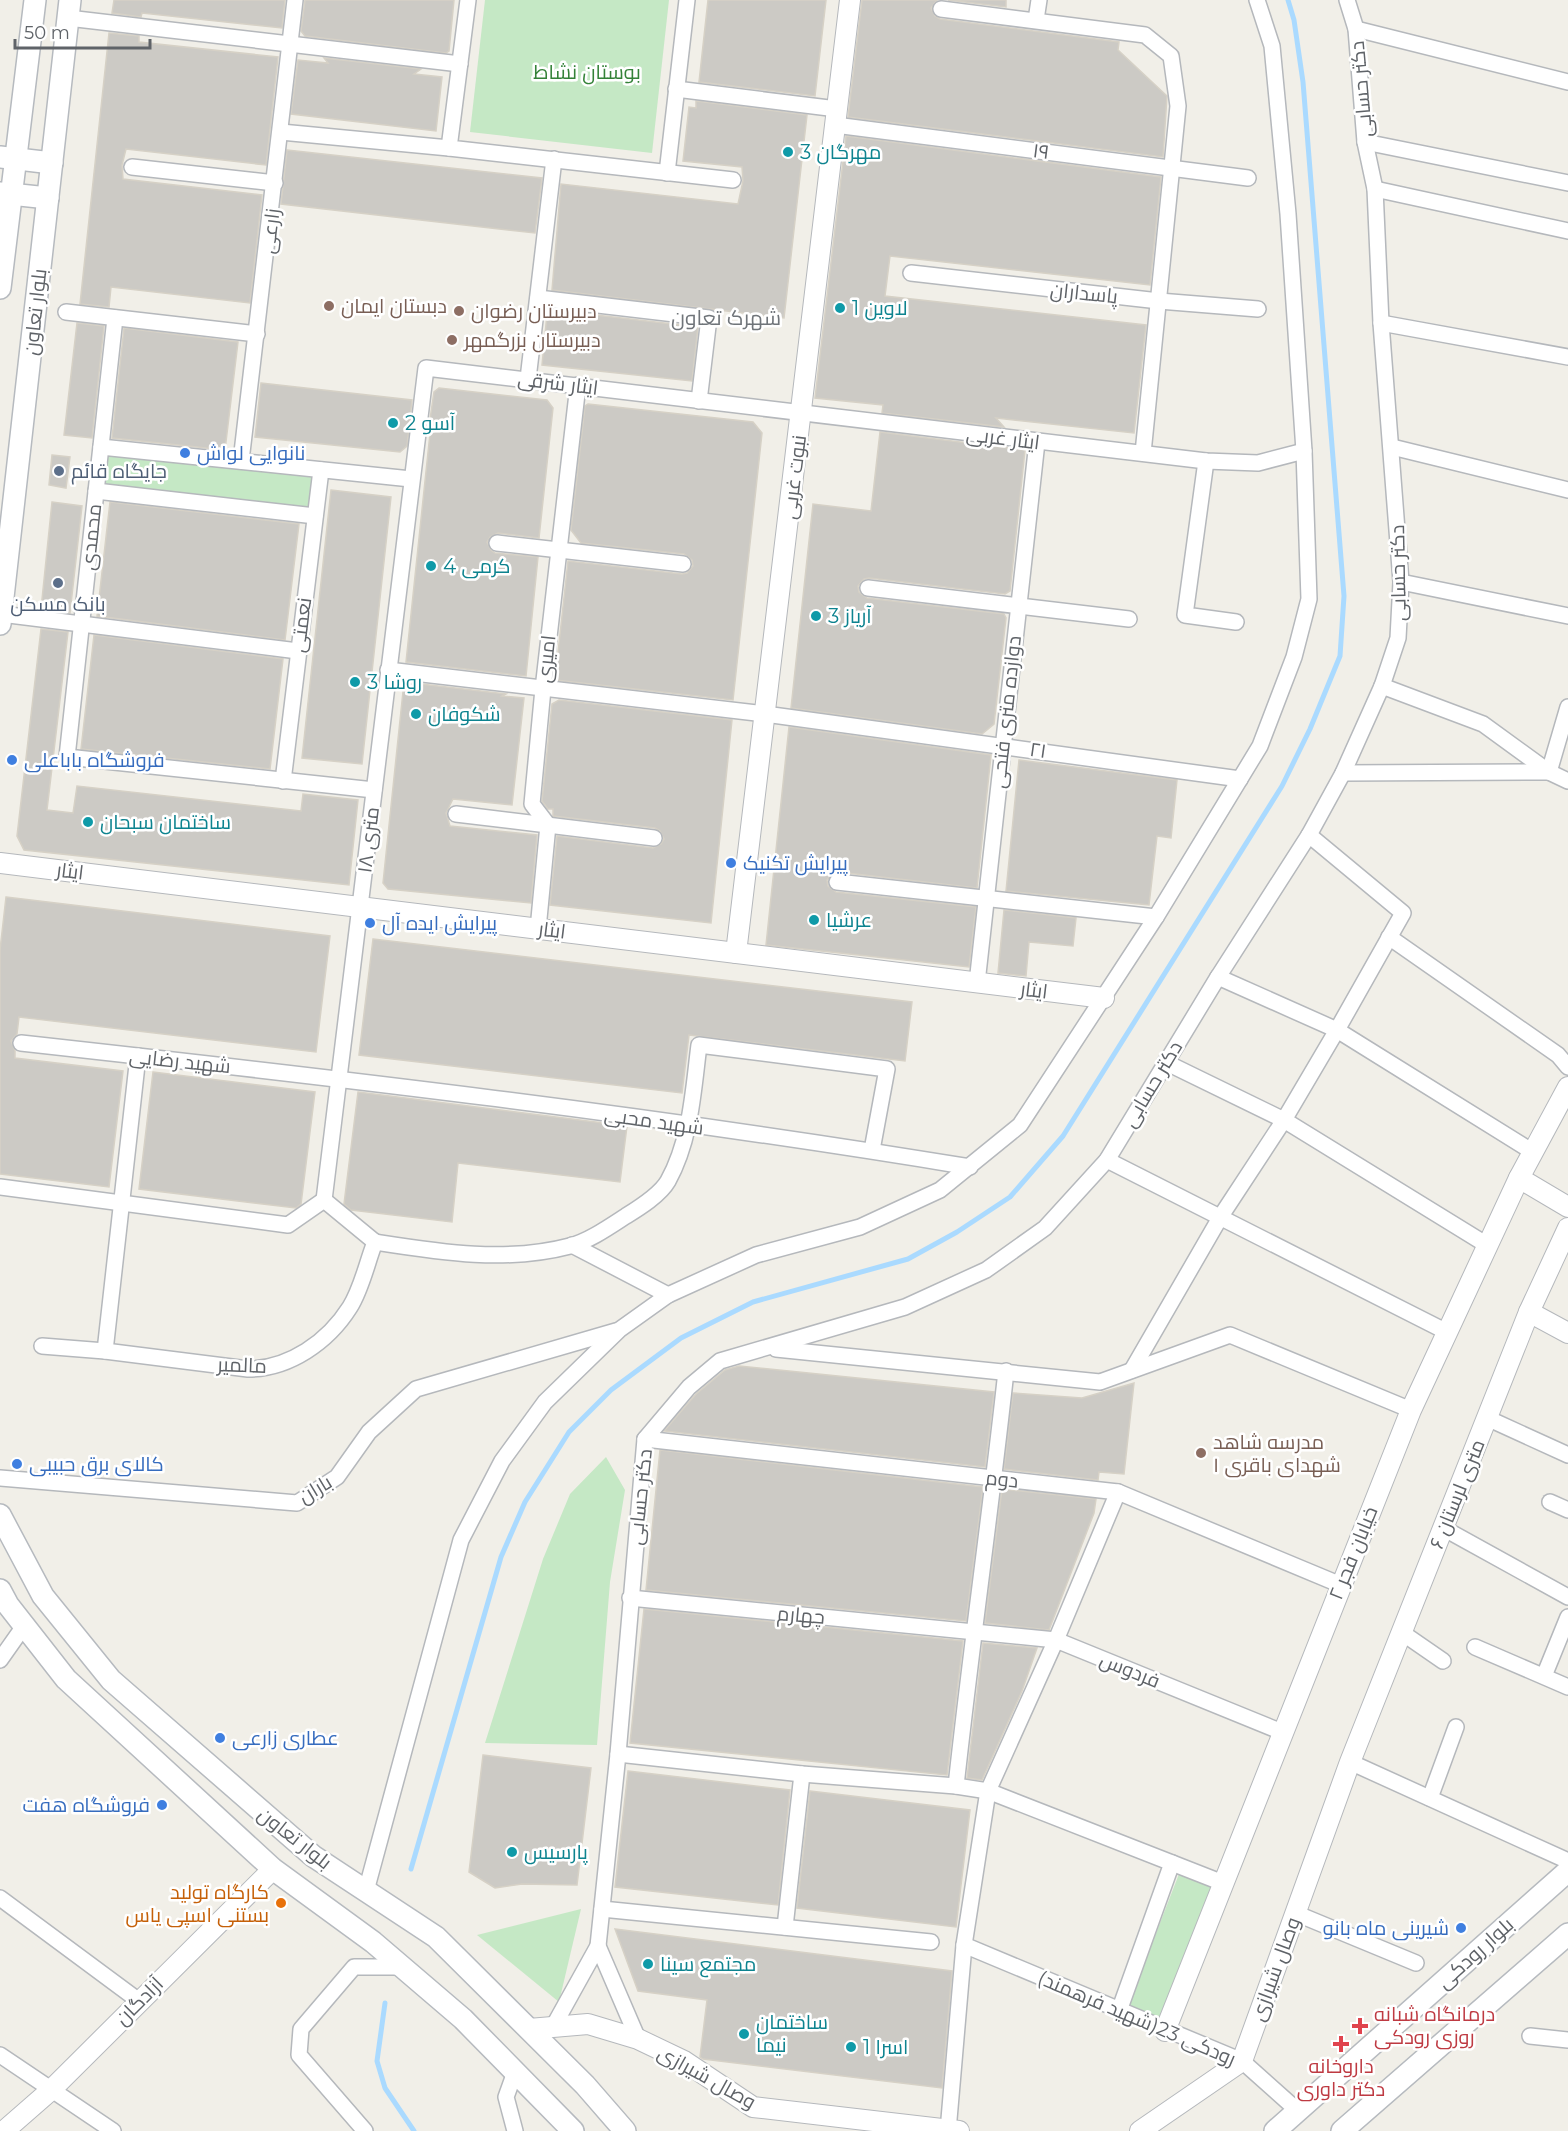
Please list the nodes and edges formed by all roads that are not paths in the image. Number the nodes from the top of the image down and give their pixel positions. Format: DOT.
graph roads {
  1 [pos="35,0"];
  2 [pos="295,0"];
  3 [pos="468,0"];
  4 [pos="687,0"];
  5 [pos="850,0"];
  6 [pos="1039,0"];
  7 [pos="1257,0"];
  8 [pos="1347,0"];
  9 [pos="69,9"];
  10 [pos="942,9"];
  11 [pos="1036,20"];
  12 [pos="1356,29"];
  13 [pos="290,44"];
  14 [pos="460,64"];
  15 [pos="1568,82"];
  16 [pos="676,89"];
  17 [pos="836,117"];
  18 [pos="281,132"];
  19 [pos="1365,142"];
  20 [pos="449,148"];
  21 [pos="8,158"];
  22 [pos="554,159"];
  23 [pos="52,163"];
  24 [pos="132,167"];
  25 [pos="1172,168"];
  26 [pos="667,173"];
  27 [pos="1248,178"];
  28 [pos="733,180"];
  29 [pos="275,183"];
  30 [pos="1568,183"];
  31 [pos="1375,189"];
  32 [pos="6,194"];
  33 [pos="48,198"];
  34 [pos="1568,231"];
  35 [pos="911,273"];
  36 [pos="0,288"];
  37 [pos="538,298"];
  38 [pos="1159,301"];
  39 [pos="1258,309"];
  40 [pos="66,312"];
  41 [pos="115,318"];
  42 [pos="1382,323"];
  43 [pos="257,334"];
  44 [pos="1568,357"];
  45 [pos="528,379"];
  46 [pos="578,385"];
  47 [pos="699,401"];
  48 [pos="801,414"];
  49 [pos="1037,442"];
  50 [pos="101,447"];
  51 [pos="1392,447"];
  52 [pos="1304,451"];
  53 [pos="1143,453"];
  54 [pos="241,461"];
  55 [pos="1206,461"];
  56 [pos="321,470"];
  57 [pos="411,479"];
  58 [pos="1568,490"];
  59 [pos="96,491"];
  60 [pos="315,516"];
  61 [pos="497,543"];
  62 [pos="558,550"];
  63 [pos="684,564"];
  64 [pos="1401,582"];
  65 [pos="868,588"];
  66 [pos="1018,606"];
  67 [pos="1568,616"];
  68 [pos="1,619"];
  69 [pos="1129,620"];
  70 [pos="1236,622"];
  71 [pos="81,624"];
  72 [pos="298,651"];
  73 [pos="388,670"];
  74 [pos="1382,686"];
  75 [pos="543,689"];
  76 [pos="1568,707"];
  77 [pos="765,714"];
  78 [pos="1002,745"];
  79 [pos="1549,772"];
  80 [pos="1343,773"];
  81 [pos="1240,779"];
  82 [pos="283,781"];
  83 [pos="1568,781"];
  84 [pos="374,790"];
  85 [pos="456,814"];
  86 [pos="548,825"];
  87 [pos="1309,835"];
  88 [pos="654,838"];
  89 [pos="0,863"];
  90 [pos="837,882"];
  91 [pos="986,899"];
  92 [pos="360,907"];
  93 [pos="1156,917"];
  94 [pos="538,929"];
  95 [pos="1389,937"];
  96 [pos="736,953"];
  97 [pos="1218,976"];
  98 [pos="977,983"];
  99 [pos="1104,998"];
  100 [pos="1337,1030"];
  101 [pos="21,1043"];
  102 [pos="138,1056"];
  103 [pos="1165,1062"];
  104 [pos="1568,1067"];
  105 [pos="338,1078"];
  106 [pos="1568,1087"];
  107 [pos="1284,1120"];
  108 [pos="689,1125"];
  109 [pos="872,1150"];
  110 [pos="1533,1152"];
  111 [pos="1107,1160"];
  112 [pos="970,1167"];
  113 [pos="1519,1178"];
  114 [pos="0,1187"];
  115 [pos="324,1200"];
  116 [pos="122,1201"];
  117 [pos="1568,1207"];
  118 [pos="1221,1216"];
  119 [pos="1568,1228"];
  120 [pos="375,1242"];
  121 [pos="572,1245"];
  122 [pos="1487,1245"];
  123 [pos="668,1295"];
  124 [pos="1529,1311"];
  125 [pos="619,1330"];
  126 [pos="1447,1332"];
  127 [pos="1568,1333"];
  128 [pos="42,1346"];
  129 [pos="769,1348"];
  130 [pos="105,1351"];
  131 [pos="1006,1371"];
  132 [pos="1132,1371"];
  133 [pos="1411,1410"];
  134 [pos="1487,1418"];
  135 [pos="645,1439"];
  136 [pos="1568,1455"];
  137 [pos="0,1478"];
  138 [pos="994,1478"];
  139 [pos="1118,1492"];
  140 [pos="1550,1502"];
  141 [pos="1568,1510"];
  142 [pos="0,1515"];
  143 [pos="1443,1528"];
  144 [pos="1341,1585"];
  145 [pos="0,1590"];
  146 [pos="1568,1597"];
  147 [pos="630,1598"];
  148 [pos="1568,1617"];
  149 [pos="24,1626"];
  150 [pos="972,1631"];
  151 [pos="1401,1632"];
  152 [pos="1056,1640"];
  153 [pos="1475,1647"];
  154 [pos="0,1659"];
  155 [pos="1443,1661"];
  156 [pos="1544,1676"];
  157 [pos="1568,1687"];
  158 [pos="1456,1727"];
  159 [pos="1282,1732"];
  160 [pos="618,1754"];
  161 [pos="1350,1762"];
  162 [pos="802,1774"];
  163 [pos="956,1786"];
  164 [pos="988,1791"];
  165 [pos="1430,1798"];
  166 [pos="1568,1861"];
  167 [pos="1172,1863"];
  168 [pos="273,1869"];
  169 [pos="1568,1871"];
  170 [pos="1223,1883"];
  171 [pos="366,1891"];
  172 [pos="0,1898"];
  173 [pos="602,1909"];
  174 [pos="1295,1913"];
  175 [pos="785,1927"];
  176 [pos="1568,1934"];
  177 [pos="931,1942"];
  178 [pos="964,1945"];
  179 [pos="598,1946"];
  180 [pos="1416,1963"];
  181 [pos="402,1967"];
  182 [pos="139,2001"];
  183 [pos="1119,2011"];
  184 [pos="553,2027"];
  185 [pos="529,2029"];
  186 [pos="1165,2031"];
  187 [pos="1530,2036"];
  188 [pos="638,2039"];
  189 [pos="1568,2040"];
  190 [pos="0,2055"];
  191 [pos="1242,2061"];
  192 [pos="515,2072"];
  193 [pos="51,2090"];
  194 [pos="1298,2111"];
  195 [pos="4,2131"];
  196 [pos="113,2131"];
  197 [pos="365,2131"];
  198 [pos="515,2131"];
  199 [pos="573,2131"];
  200 [pos="625,2131"];
  201 [pos="951,2131"];
  202 [pos="1140,2131"];
  203 [pos="1275,2131"];
  204 [pos="1342,2131"];
  1 -- 21 [label="main road, بلوار تعاون"];
  2 -- 13 [label="street, زارعی"];
  3 -- 14 [label="street"];
  4 -- 16 [label="street"];
  5 -- 17 [label="street, نبوت غربی"];
  6 -- 11 [label="street"];
  7 -- 52 [label="street"];
  8 -- 12 [label="street, دکتر حسابی"];
  9 -- 13 [label="street"];
  9 -- 23 [label="main road, بلوار تعاون"];
  10 -- 11 [label="street"];
  11 -- 25 [label="street"];
  12 -- 15 [label="street"];
  12 -- 19 [label="street, دکتر حسابی"];
  13 -- 14 [label="street"];
  13 -- 18 [label="street, زارعی"];
  14 -- 20 [label="street"];
  16 -- 17 [label="street, ۱۹"];
  16 -- 26 [label="street"];
  17 -- 25 [label="street, ۱۹"];
  17 -- 48 [label="street, نبوت غربی"];
  18 -- 20 [label="street"];
  18 -- 29 [label="street, زارعی"];
  19 -- 30 [label="street"];
  19 -- 31 [label="street, دکتر حسابی"];
  20 -- 22 [label="street"];
  21 -- 23 [label="main road"];
  21 -- 32 [label="main road, بلوار تعاون"];
  22 -- 26 [label="street"];
  22 -- 37 [label="street"];
  23 -- 33 [label="main road, بلوار تعاون"];
  24 -- 29 [label="street"];
  25 -- 27 [label="street, ۱۹"];
  25 -- 38 [label="street"];
  26 -- 28 [label="street"];
  29 -- 43 [label="street, زارعی"];
  31 -- 34 [label="street"];
  31 -- 42 [label="street, دکتر حسابی"];
  32 -- 33 [label="main road"];
  32 -- 36 [label="main road, بلوار تعاون"];
  33 -- 68 [label="main road, بلوار تعاون"];
  35 -- 38 [label="street, پاسداران"];
  37 -- 45 [label="street"];
  37 -- 47 [label="street"];
  38 -- 39 [label="street, پاسداران"];
  38 -- 53 [label="street"];
  40 -- 41 [label="street"];
  41 -- 43 [label="street"];
  41 -- 50 [label="street, محمدی"];
  42 -- 44 [label="street"];
  42 -- 51 [label="street, دکتر حسابی"];
  43 -- 54 [label="street, زارعی"];
  45 -- 46 [label="street, ایثار شرقی"];
  45 -- 57 [label="street, ایثار شرقی"];
  46 -- 47 [label="street, ایثار شرقی"];
  46 -- 62 [label="street, امیری"];
  47 -- 48 [label="street, ایثار شرقی"];
  48 -- 49 [label="street, ایثار غربی"];
  48 -- 77 [label="street, نبوت غربی"];
  49 -- 53 [label="street, ایثار غربی"];
  49 -- 66 [label="street, دوازده متری فتحی"];
  50 -- 54 [label="street"];
  50 -- 59 [label="street, محمدی"];
  51 -- 58 [label="street"];
  51 -- 64 [label="street, دکتر حسابی"];
  52 -- 55 [label="street, ایثار غربی"];
  52 -- 81 [label="street"];
  53 -- 55 [label="street, ایثار غربی"];
  54 -- 56 [label="street"];
  55 -- 70 [label="street"];
  56 -- 57 [label="street"];
  56 -- 60 [label="street, نعمتی"];
  57 -- 73 [label="street, ۱۸ متری"];
  59 -- 60 [label="street"];
  59 -- 71 [label="street, محمدی"];
  60 -- 72 [label="street, نعمتی"];
  61 -- 62 [label="street"];
  62 -- 63 [label="street"];
  62 -- 75 [label="street, امیری"];
  64 -- 67 [label="street"];
  64 -- 74 [label="street, دکتر حسابی"];
  65 -- 66 [label="street"];
  66 -- 69 [label="street"];
  66 -- 78 [label="street, دوازده متری فتحی"];
  68 -- 71 [label="street"];
  71 -- 72 [label="street"];
  71 -- 82 [label="street, محمدی"];
  72 -- 82 [label="street, نعمتی"];
  73 -- 75 [label="street, ۲۱"];
  73 -- 84 [label="street, ۱۸ متری"];
  74 -- 79 [label="street"];
  74 -- 80 [label="street, دکتر حسابی"];
  75 -- 77 [label="street, ۲۱"];
  75 -- 86 [label="street, امیری"];
  76 -- 79 [label="street"];
  77 -- 78 [label="street, ۲۱"];
  77 -- 96 [label="street, نبوت غربی"];
  78 -- 81 [label="street, ۲۱"];
  78 -- 91 [label="street, دوازده متری فتحی"];
  79 -- 80 [label="street"];
  79 -- 83 [label="street"];
  80 -- 87 [label="street, دکتر حسابی"];
  81 -- 93 [label="street"];
  82 -- 84 [label="street"];
  84 -- 92 [label="street, ۱۸ متری"];
  85 -- 86 [label="street"];
  86 -- 88 [label="street"];
  86 -- 94 [label="street"];
  87 -- 95 [label="street"];
  87 -- 97 [label="street, دکتر حسابی"];
  89 -- 92 [label="street, ایثار"];
  90 -- 91 [label="street"];
  91 -- 93 [label="street"];
  91 -- 98 [label="street, دوازده متری فتحی"];
  92 -- 94 [label="street, ایثار"];
  92 -- 105 [label="street, ۱۸ متری"];
  93 -- 99 [label="street"];
  94 -- 96 [label="street, ایثار"];
  95 -- 100 [label="street"];
  95 -- 104 [label="street"];
  96 -- 98 [label="street, ایثار"];
  97 -- 100 [label="street"];
  97 -- 103 [label="street, دکتر حسابی"];
  98 -- 99 [label="street, ایثار"];
  99 -- 112 [label="street"];
  100 -- 107 [label="street"];
  100 -- 110 [label="street"];
  101 -- 102 [label="street, شهید رضایی"];
  102 -- 105 [label="street, شهید رضایی"];
  102 -- 116 [label="street"];
  103 -- 107 [label="street"];
  103 -- 111 [label="street, دکتر حسابی"];
  105 -- 108 [label="street, شهید محبی"];
  105 -- 115 [label="street, ۱۸ متری"];
  106 -- 110 [label="street, خیابان فجر ۲"];
  107 -- 118 [label="street"];
  107 -- 122 [label="street"];
  108 -- 109 [label="street, شهید محبی"];
  108 -- 109 [label="street"];
  108 -- 121 [label="street"];
  109 -- 112 [label="street, شهید محبی"];
  110 -- 113 [label="street, خیابان فجر ۲"];
  111 -- 118 [label="street"];
  111 -- 129 [label="street, دکتر حسابی"];
  112 -- 123 [label="street"];
  113 -- 117 [label="street"];
  113 -- 122 [label="street, خیابان فجر ۲"];
  114 -- 116 [label="street"];
  115 -- 116 [label="street"];
  115 -- 120 [label="street"];
  116 -- 130 [label="street"];
  118 -- 126 [label="street"];
  118 -- 132 [label="street"];
  119 -- 124 [label="street, ۶ متری لرستان"];
  120 -- 121 [label="street"];
  120 -- 130 [label="street, مالمیر"];
  121 -- 123 [label="street"];
  122 -- 126 [label="street, خیابان فجر ۲"];
  123 -- 125 [label="street"];
  124 -- 127 [label="street"];
  124 -- 134 [label="street, ۶ متری لرستان"];
  125 -- 137 [label="street, باران"];
  125 -- 171 [label="street"];
  126 -- 133 [label="street, خیابان فجر ۲"];
  128 -- 130 [label="street, مالمیر"];
  129 -- 131 [label="street"];
  129 -- 135 [label="street, دکتر حسابی"];
  131 -- 132 [label="street"];
  131 -- 138 [label="street"];
  132 -- 133 [label="street"];
  133 -- 144 [label="street, خیابان فجر ۲"];
  134 -- 136 [label="street"];
  134 -- 143 [label="street, ۶ متری لرستان"];
  135 -- 138 [label="street, دوم"];
  135 -- 147 [label="street, دکتر حسابی"];
  138 -- 139 [label="street, دوم"];
  138 -- 150 [label="street"];
  139 -- 144 [label="street, دوم"];
  139 -- 152 [label="street"];
  140 -- 141 [label="street"];
  142 -- 171 [label="main road, بلوار تعاون"];
  143 -- 146 [label="street"];
  143 -- 151 [label="street, ۶ متری لرستان"];
  144 -- 159 [label="street, خیابان فجر ۲"];
  145 -- 149 [label="main road, بلوار تعاون"];
  147 -- 150 [label="street, چهارم"];
  147 -- 160 [label="street, دکتر حسابی"];
  148 -- 156 [label="street"];
  149 -- 154 [label="street"];
  149 -- 168 [label="main road, بلوار تعاون"];
  150 -- 152 [label="street, فردوس"];
  150 -- 163 [label="street"];
  151 -- 155 [label="street"];
  151 -- 161 [label="street, ۶ متری لرستان"];
  152 -- 159 [label="street, فردوس"];
  152 -- 164 [label="street"];
  153 -- 156 [label="street"];
  156 -- 157 [label="street"];
  158 -- 165 [label="street"];
  159 -- 170 [label="street, خیابان فجر ۲"];
  160 -- 162 [label="street"];
  160 -- 173 [label="street, دکتر حسابی"];
  161 -- 165 [label="street"];
  161 -- 174 [label="street, وصال شیرازی"];
  162 -- 163 [label="street"];
  162 -- 175 [label="street"];
  163 -- 164 [label="street"];
  164 -- 167 [label="street"];
  164 -- 178 [label="street"];
  165 -- 166 [label="street"];
  167 -- 170 [label="street"];
  167 -- 183 [label="street"];
  168 -- 181 [label="main road, بلوار تعاون"];
  168 -- 182 [label="street, آزادگان"];
  169 -- 194 [label="main road, بلوار رودکی"];
  170 -- 186 [label="street, خیابان فجر ۲"];
  171 -- 185 [label="main road, بلوار تعاون"];
  172 -- 182 [label="street"];
  173 -- 175 [label="street"];
  173 -- 179 [label="street, دکتر حسابی"];
  174 -- 180 [label="street"];
  174 -- 191 [label="street, وصال شیرازی"];
  175 -- 177 [label="street"];
  176 -- 204 [label="main road"];
  178 -- 183 [label="street, رودکی 23(شهید فرهمند)"];
  178 -- 201 [label="street"];
  179 -- 184 [label="street"];
  179 -- 188 [label="street"];
  181 -- 192 [label="main road, بلوار تعاون"];
  181 -- 197 [label="street"];
  182 -- 193 [label="street, آزادگان"];
  183 -- 186 [label="street, رودکی 23(شهید فرهمند)"];
  184 -- 185 [label="street, وصال شیرازی"];
  184 -- 188 [label="street, وصال شیرازی"];
  185 -- 200 [label="main road, بلوار تعاون"];
  186 -- 191 [label="street, رودکی 23(شهید فرهمند)"];
  187 -- 189 [label="street"];
  188 -- 201 [label="street, وصال شیرازی"];
  190 -- 193 [label="street"];
  191 -- 194 [label="street, رودکی 23(شهید فرهمند)"];
  191 -- 202 [label="street"];
  192 -- 198 [label="street"];
  192 -- 199 [label="main road, بلوار تعاون"];
  193 -- 195 [label="street, آزادگان"];
  193 -- 196 [label="street"];
  194 -- 203 [label="main road, بلوار رودکی"];
}
